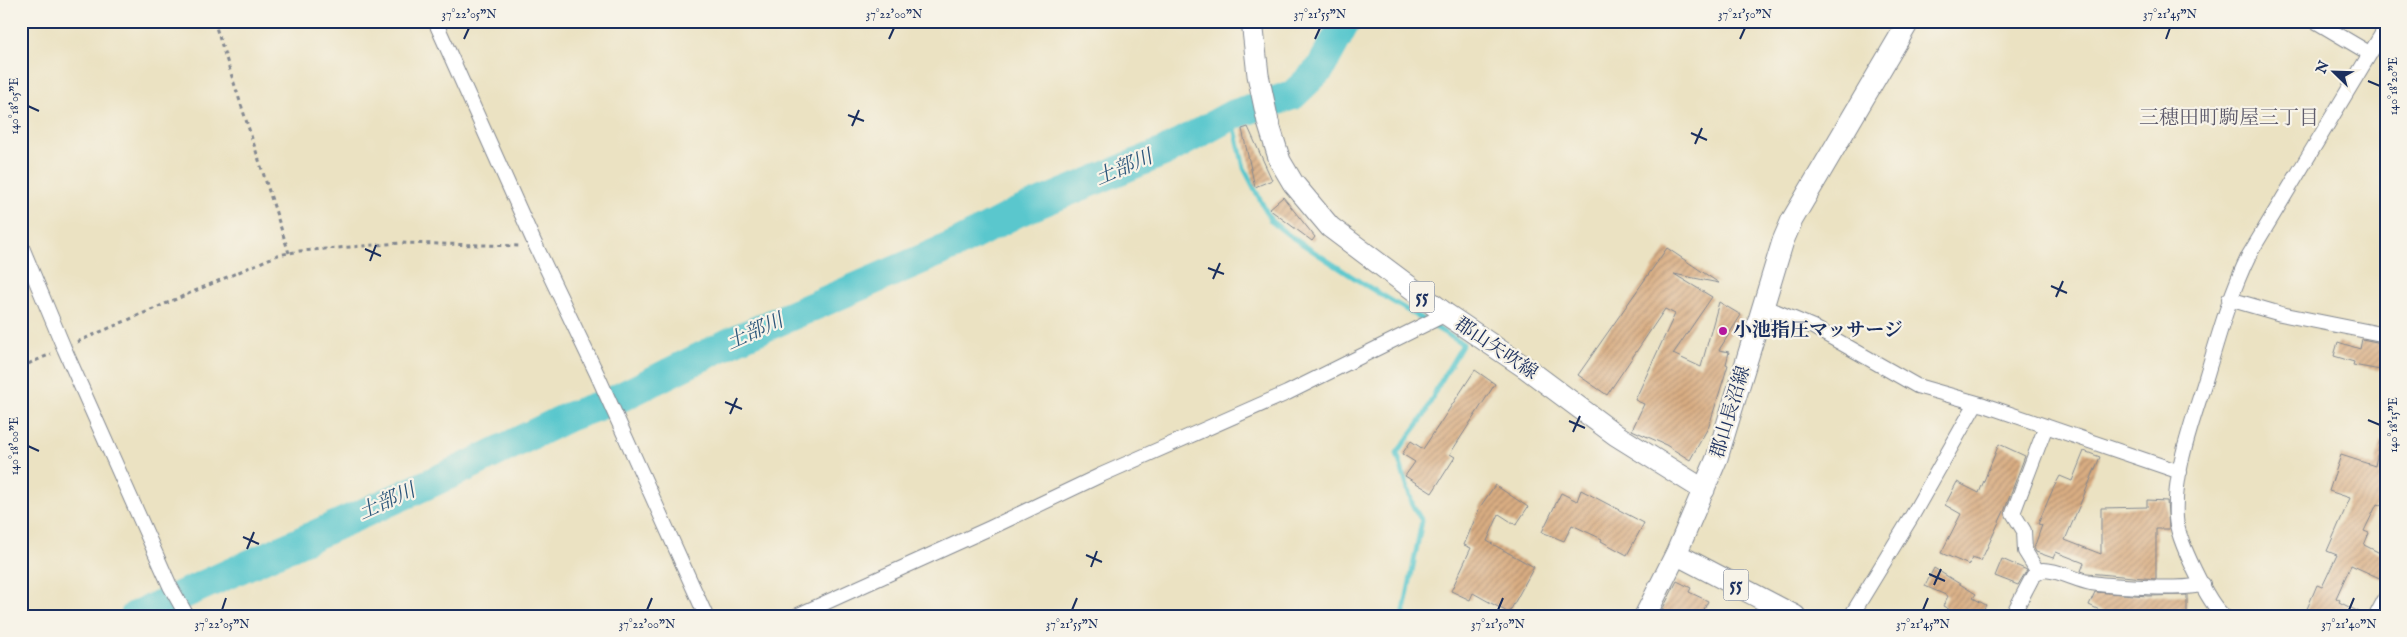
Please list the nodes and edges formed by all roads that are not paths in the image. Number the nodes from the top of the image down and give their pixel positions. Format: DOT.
graph roads {
  1 [pos="435,21"];
  2 [pos="1252,21"];
  3 [pos="1909,21"];
  4 [pos="2315,21"];
  5 [pos="2386,27"];
  6 [pos="2369,53"];
  7 [pos="21,245"];
  8 [pos="2229,299"];
  9 [pos="1763,306"];
  10 [pos="1446,314"];
  11 [pos="2386,335"];
  12 [pos="1976,403"];
  13 [pos="2046,426"];
  14 [pos="2180,472"];
  15 [pos="1704,490"];
  16 [pos="1676,554"];
  17 [pos="2038,572"];
  18 [pos="2203,584"];
  19 [pos="2386,597"];
  20 [pos="2210,610"];
  21 [pos="187,616"];
  22 [pos="706,616"];
  23 [pos="796,616"];
  24 [pos="1645,616"];
  25 [pos="1796,616"];
  26 [pos="1851,616"];
  27 [pos="2012,616"];
  28 [pos="2224,616"];
  29 [pos="2376,616"];
  1 -- 22 [label="street"];
  2 -- 10 [label="main road, 郡山矢吹線 / 55"];
  3 -- 9 [label="main road, 郡山長沼線"];
  4 -- 6 [label="street"];
  5 -- 6 [label="street"];
  6 -- 8 [label="street"];
  7 -- 21 [label="street"];
  8 -- 11 [label="street"];
  8 -- 14 [label="street"];
  9 -- 12 [label="street"];
  9 -- 15 [label="main road, 郡山長沼線"];
  10 -- 15 [label="main road, 郡山矢吹線 / 55"];
  10 -- 23 [label="street"];
  12 -- 13 [label="street"];
  12 -- 26 [label="street"];
  13 -- 14 [label="street"];
  13 -- 17 [label="street"];
  14 -- 18 [label="street"];
  15 -- 16 [label="main road, 郡山長沼線"];
  16 -- 24 [label="main road, 郡山長沼線"];
  16 -- 25 [label="main road, 55"];
  17 -- 18 [label="street"];
  17 -- 27 [label="street"];
  18 -- 20 [label="street"];
  19 -- 29 [label="street"];
  20 -- 28 [label="street"];
}
